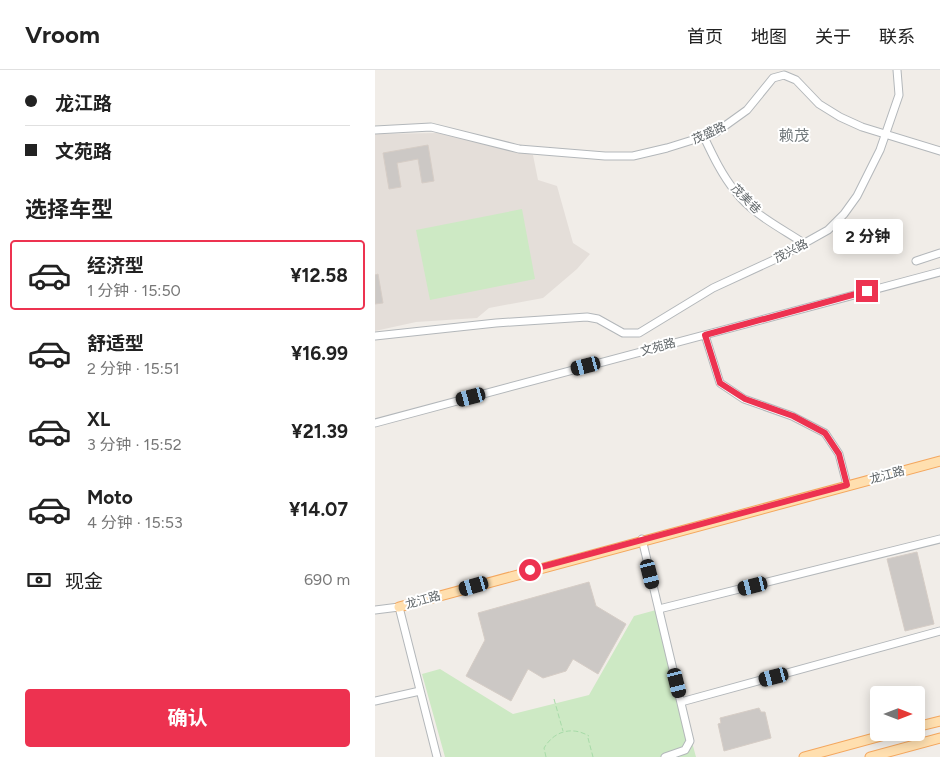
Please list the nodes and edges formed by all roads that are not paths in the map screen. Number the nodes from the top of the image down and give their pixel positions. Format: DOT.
graph roads {
  1 [pos="897,70"];
  2 [pos="375,130"];
  3 [pos="887,133"];
  4 [pos="704,137"];
  5 [pos="940,151"];
  6 [pos="805,244"];
  7 [pos="940,253"];
  8 [pos="916,261"];
  9 [pos="940,272"];
  10 [pos="705,335"];
  11 [pos="375,336"];
  12 [pos="375,423"];
  13 [pos="940,460"];
  14 [pos="847,485"];
  15 [pos="642,539"];
  16 [pos="940,539"];
  17 [pos="399,607"];
  18 [pos="375,610"];
  19 [pos="659,610"];
  20 [pos="940,631"];
  21 [pos="420,691"];
  22 [pos="375,701"];
  23 [pos="681,702"];
  24 [pos="940,721"];
  25 [pos="925,725"];
  26 [pos="940,738"];
  27 [pos="870,739"];
  28 [pos="437,757"];
  29 [pos="665,757"];
  30 [pos="804,757"];
  31 [pos="870,757"];
  1 -- 3 [label="street, 茂兴路"];
  2 -- 4 [label="street, 茂盛路"];
  3 -- 4 [label="street, 茂盛路"];
  3 -- 5 [label="street, 茂盛路"];
  3 -- 6 [label="street, 茂兴路"];
  4 -- 6 [label="street, 茂美巷"];
  6 -- 11 [label="street, 茂兴路"];
  7 -- 8 [label="street"];
  9 -- 10 [label="street, 文苑路"];
  10 -- 12 [label="street, 文苑路"];
  10 -- 14 [label="street"];
  13 -- 14 [label="main road, 龙江路"];
  14 -- 15 [label="main road, 龙江路"];
  15 -- 17 [label="main road, 龙江路"];
  15 -- 19 [label="street"];
  16 -- 19 [label="street"];
  17 -- 18 [label="street"];
  17 -- 21 [label="street"];
  19 -- 23 [label="street"];
  20 -- 23 [label="street"];
  21 -- 22 [label="street"];
  21 -- 28 [label="street"];
  23 -- 29 [label="street"];
  24 -- 25 [label="main road"];
  26 -- 31 [label="main road"];
  27 -- 30 [label="main road"];
}
